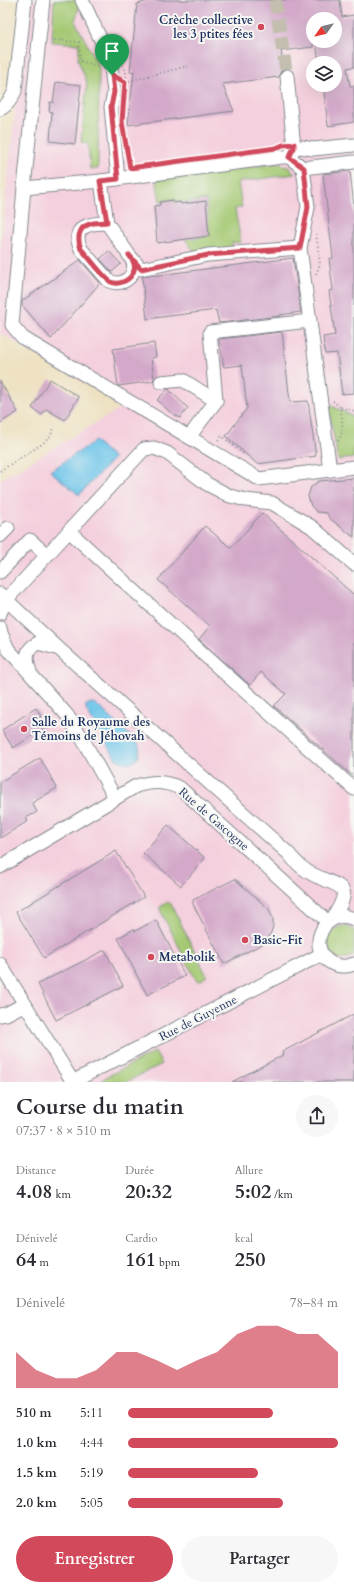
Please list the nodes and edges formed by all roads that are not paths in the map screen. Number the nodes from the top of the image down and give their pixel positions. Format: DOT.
graph roads {
  1 [pos="24,0"];
  2 [pos="43,0"];
  3 [pos="82,0"];
  4 [pos="287,76"];
  5 [pos="0,110"];
  6 [pos="354,144"];
  7 [pos="292,152"];
  8 [pos="354,162"];
  9 [pos="304,168"];
  10 [pos="118,179"];
  11 [pos="100,181"];
  12 [pos="24,188"];
  13 [pos="107,222"];
  14 [pos="300,248"];
  15 [pos="129,255"];
  16 [pos="310,321"];
  17 [pos="161,382"];
  18 [pos="216,401"];
  19 [pos="189,437"];
  20 [pos="354,467"];
  21 [pos="330,470"];
  22 [pos="69,531"];
  23 [pos="47,555"];
  24 [pos="354,564"];
  25 [pos="0,572"];
  26 [pos="3,597"];
  27 [pos="0,613"];
  28 [pos="0,628"];
  29 [pos="58,648"];
  30 [pos="31,674"];
  31 [pos="354,789"];
  32 [pos="115,798"];
  33 [pos="0,867"];
  34 [pos="354,919"];
  35 [pos="330,920"];
  36 [pos="322,954"];
  37 [pos="0,964"];
  38 [pos="353,965"];
  39 [pos="25,1004"];
  40 [pos="0,1015"];
  41 [pos="73,1082"];
  1 -- 5 [label="street"];
  2 -- 12 [label="street"];
  3 -- 10 [label="street"];
  4 -- 7 [label="street"];
  6 -- 7 [label="street"];
  7 -- 9 [label="street"];
  7 -- 10 [label="street"];
  8 -- 9 [label="street"];
  9 -- 14 [label="street"];
  10 -- 11 [label="street"];
  11 -- 12 [label="street"];
  11 -- 13 [label="street"];
  12 -- 19 [label="street"];
  13 -- 15 [label="street"];
  13 -- 15 [label="street"];
  14 -- 15 [label="street"];
  14 -- 16 [label="street"];
  16 -- 18 [label="street"];
  16 -- 21 [label="street"];
  17 -- 18 [label="street"];
  18 -- 19 [label="street"];
  19 -- 21 [label="street"];
  20 -- 21 [label="street"];
  22 -- 23 [label="street"];
  22 -- 24 [label="street"];
  22 -- 31 [label="street"];
  23 -- 25 [label="street"];
  23 -- 26 [label="street"];
  26 -- 27 [label="street"];
  26 -- 29 [label="street"];
  28 -- 30 [label="street"];
  29 -- 30 [label="street"];
  29 -- 35 [label="street"];
  30 -- 32 [label="street"];
  32 -- 33 [label="street, Rue de Gascogne"];
  32 -- 35 [label="street, Rue de Gascogne"];
  34 -- 35 [label="street"];
  35 -- 36 [label="street"];
  36 -- 38 [label="street"];
  36 -- 41 [label="street, Rue de Guyenne"];
  37 -- 39 [label="street"];
  39 -- 40 [label="street"];
  39 -- 41 [label="street"];
}
